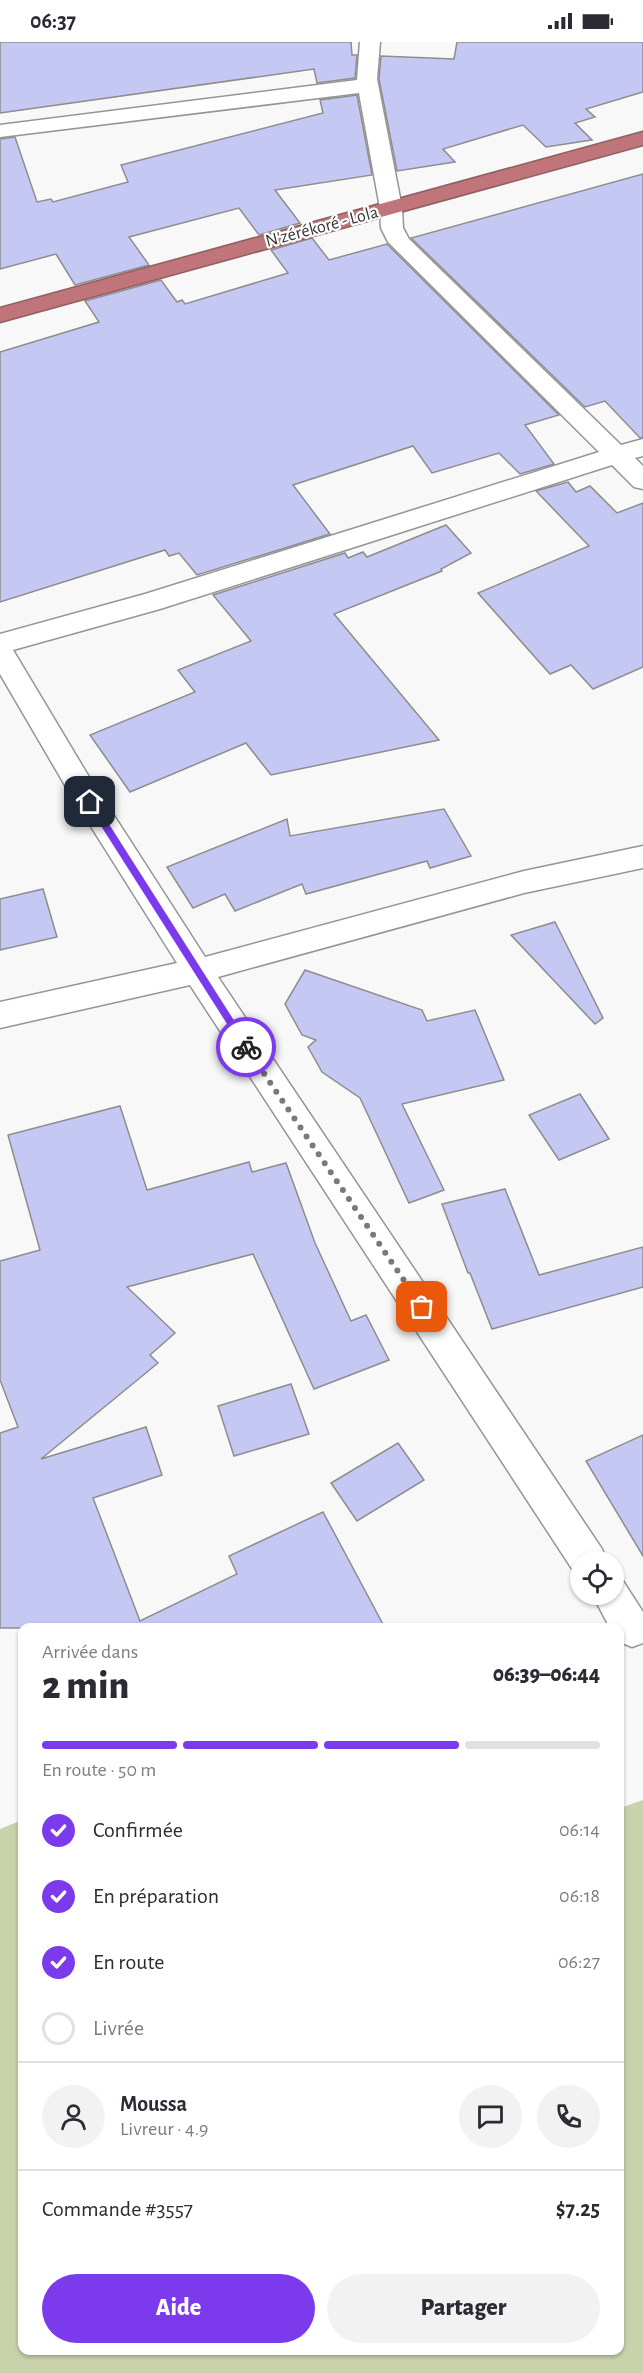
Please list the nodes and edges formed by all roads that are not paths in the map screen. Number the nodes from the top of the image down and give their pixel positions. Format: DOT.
graph roads {
  1 [pos="370,42"];
  2 [pos="369,85"];
  3 [pos="0,131"];
  4 [pos="643,138"];
  5 [pos="391,208"];
  6 [pos="0,315"];
  7 [pos="643,447"];
  8 [pos="616,456"];
  9 [pos="643,481"];
  10 [pos="0,644"];
  11 [pos="0,650"];
  12 [pos="643,856"];
  13 [pos="197,971"];
  14 [pos="0,1015"];
  15 [pos="582,1551"];
  16 [pos="617,1605"];
  17 [pos="632,1629"];
  1 -- 2 [label="street"];
  2 -- 3 [label="street"];
  2 -- 5 [label="street"];
  4 -- 5 [label="highway, N'zérékoré - Lola"];
  5 -- 6 [label="highway, N'zérékoré - Lola"];
  5 -- 8 [label="street"];
  7 -- 8 [label="street"];
  8 -- 9 [label="street"];
  8 -- 10 [label="street"];
  11 -- 13 [label="street"];
  12 -- 13 [label="street"];
  13 -- 14 [label="street"];
  13 -- 15 [label="street"];
  16 -- 17 [label="street"];
}
